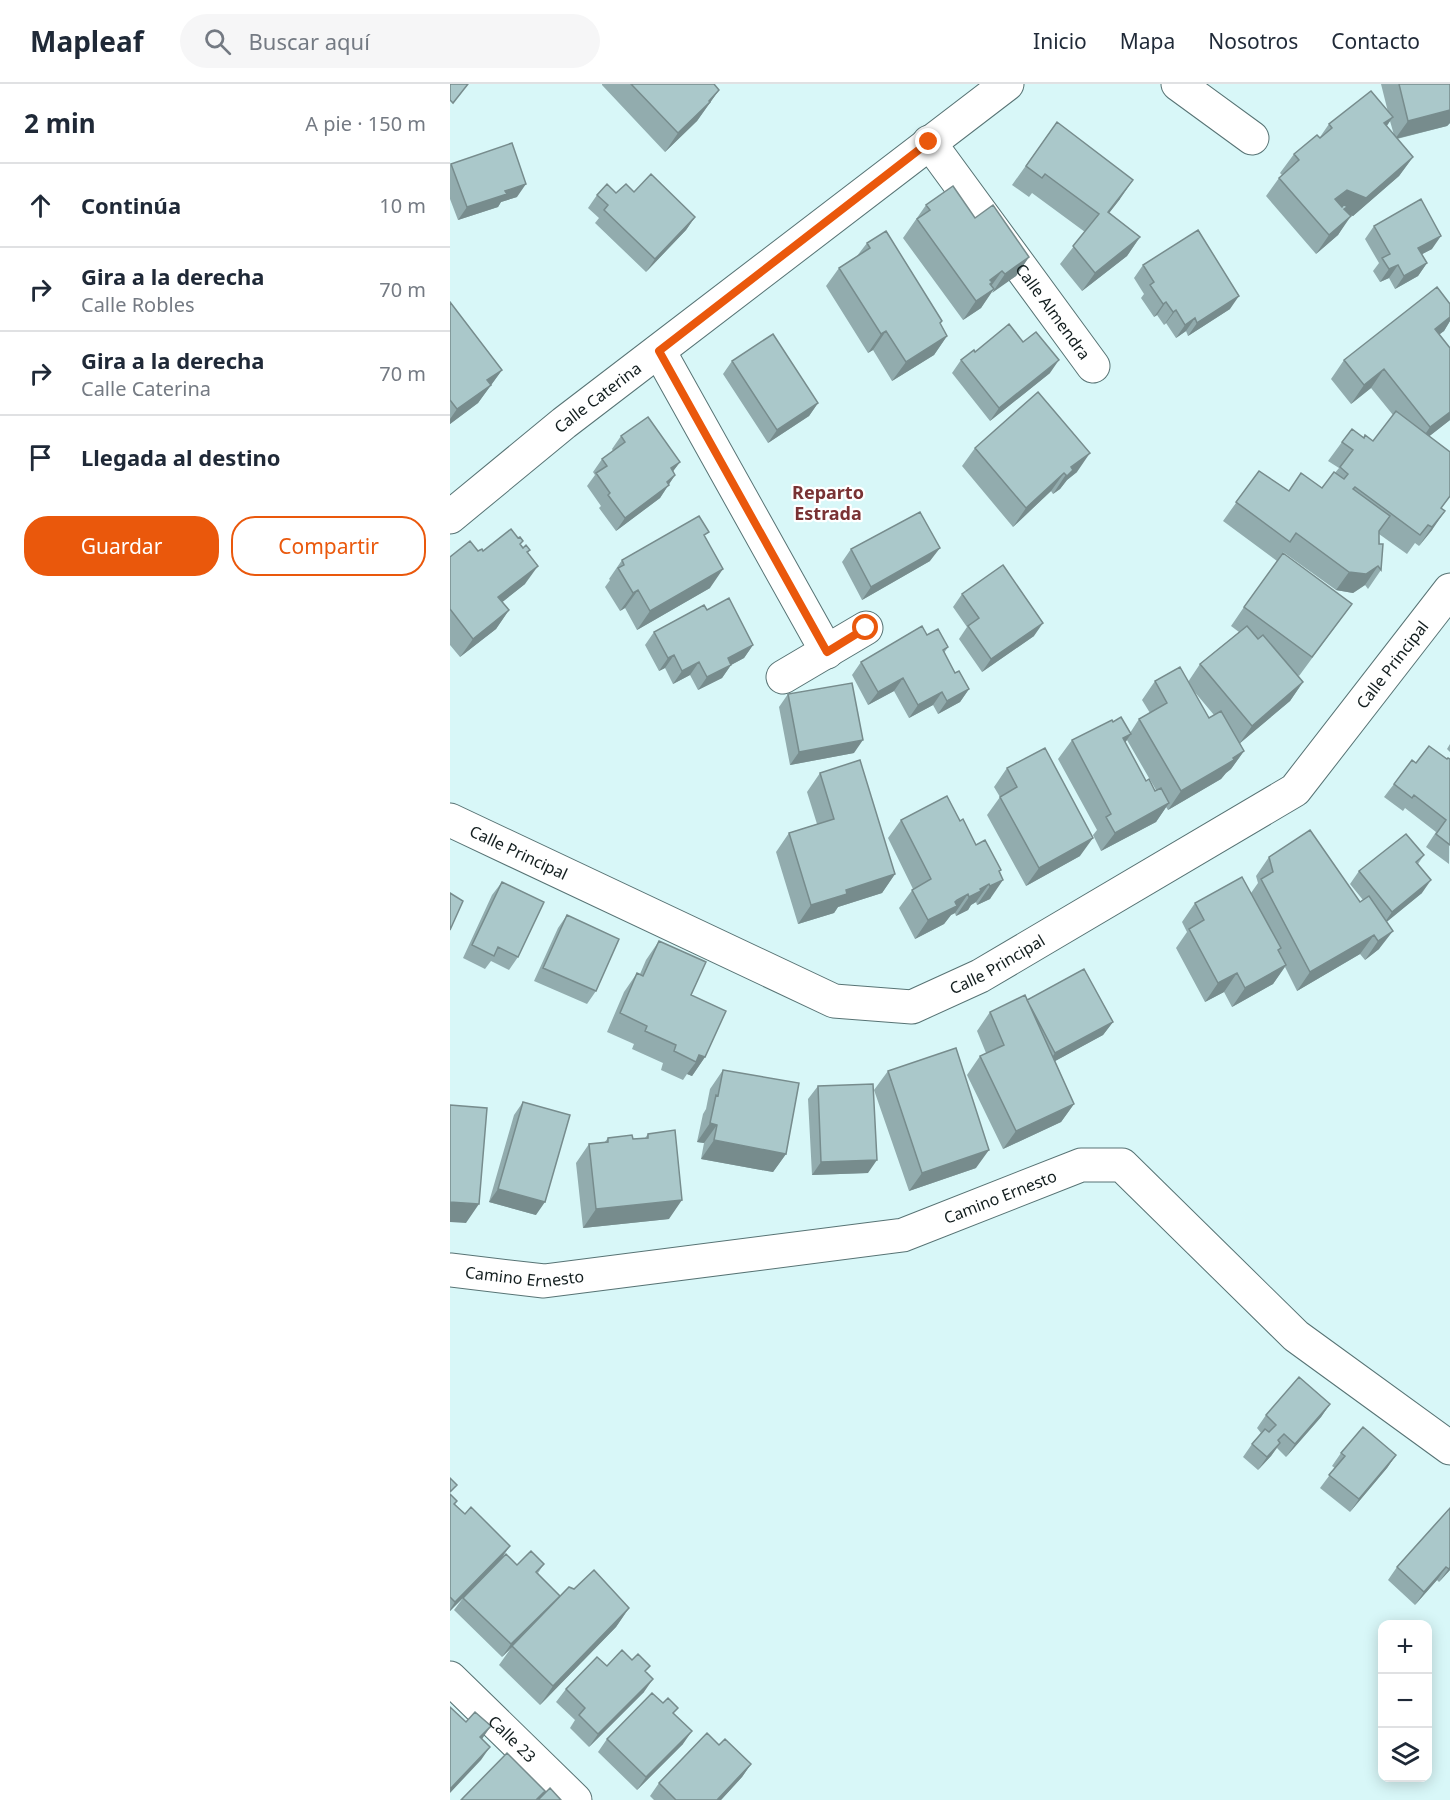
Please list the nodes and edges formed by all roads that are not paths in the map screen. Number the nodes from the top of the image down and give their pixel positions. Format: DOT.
graph roads {
  1 [pos="1007,84"];
  2 [pos="1178,84"];
  3 [pos="1252,138"];
  4 [pos="929,142"];
  5 [pos="659,351"];
  6 [pos="1093,366"];
  7 [pos="450,517"];
  8 [pos="1450,590"];
  9 [pos="866,628"];
  10 [pos="827,652"];
  11 [pos="783,677"];
  12 [pos="450,820"];
  13 [pos="450,1270"];
  14 [pos="1450,1448"];
  15 [pos="450,1678"];
  16 [pos="575,1800"];
  1 -- 4 [label="street, Calle Caterina"];
  2 -- 3 [label="street"];
  4 -- 5 [label="street, Calle Caterina"];
  4 -- 6 [label="street, Calle Almendra"];
  5 -- 7 [label="street, Calle Caterina"];
  5 -- 10 [label="street"];
  8 -- 12 [label="street, Calle Principal"];
  9 -- 10 [label="street"];
  10 -- 11 [label="street"];
  13 -- 14 [label="street, Camino Ernesto"];
  15 -- 16 [label="street, Calle 23"];
}
